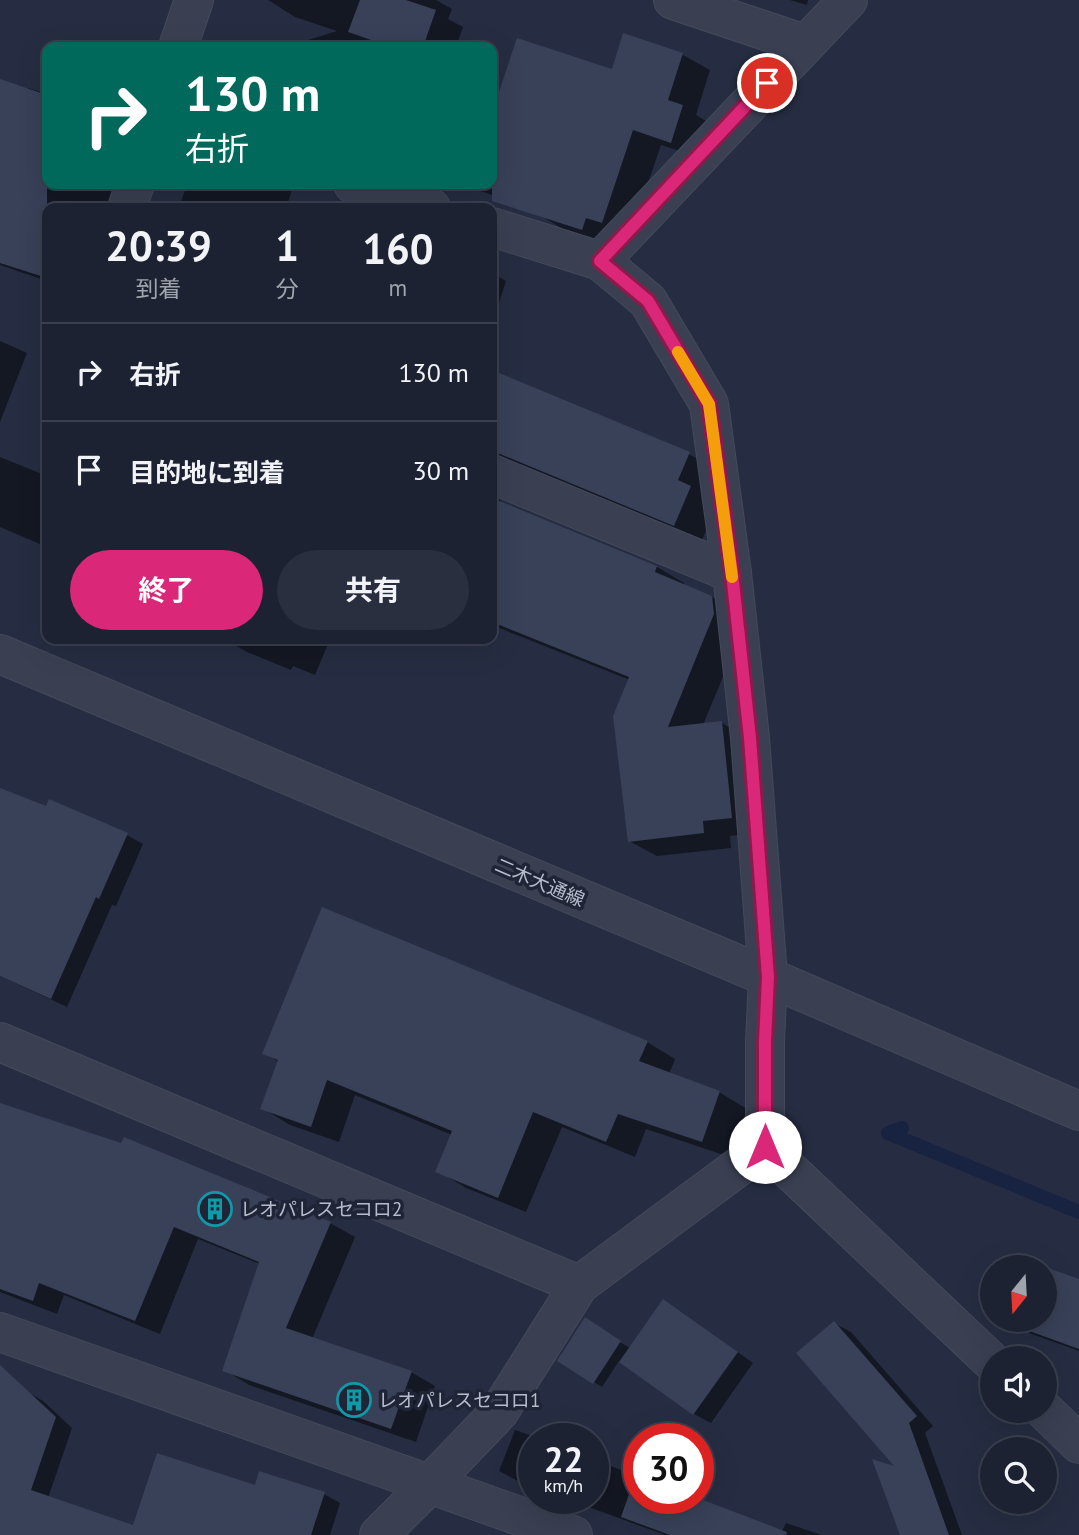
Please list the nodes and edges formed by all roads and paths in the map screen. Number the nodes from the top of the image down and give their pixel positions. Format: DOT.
graph roads {
  1 [pos="194,0"];
  2 [pos="673,0"];
  3 [pos="848,0"];
  4 [pos="180,42"];
  5 [pos="804,44"];
  6 [pos="369,189"];
  7 [pos="415,203"];
  8 [pos="497,229"];
  9 [pos="600,261"];
  10 [pos="497,476"];
  11 [pos="732,573"];
  12 [pos="0,654"];
  13 [pos="768,977"];
  14 [pos="0,1042"];
  15 [pos="1079,1111"];
  16 [pos="765,1147"];
  17 [pos="579,1285"];
  18 [pos="0,1332"];
  19 [pos="980,1351"];
  20 [pos="1057,1423"];
  21 [pos="1079,1444"];
  22 [pos="430,1484"];
  23 [pos="379,1535"];
  24 [pos="573,1535"];
  1 -- 4 [label="street"];
  2 -- 5 [label="street"];
  3 -- 5 [label="street"];
  5 -- 9 [label="street"];
  6 -- 7 [label="street"];
  8 -- 9 [label="street"];
  9 -- 11 [label="street"];
  10 -- 11 [label="street"];
  11 -- 13 [label="street"];
  12 -- 13 [label="street, 二木大通線"];
  13 -- 15 [label="street, 二木大通線"];
  13 -- 16 [label="street"];
  14 -- 17 [label="street"];
  16 -- 17 [label="street"];
  16 -- 19 [label="street"];
  17 -- 22 [label="street"];
  18 -- 22 [label="street"];
  20 -- 21 [label="street"];
  22 -- 23 [label="street"];
  22 -- 24 [label="street"];
}
